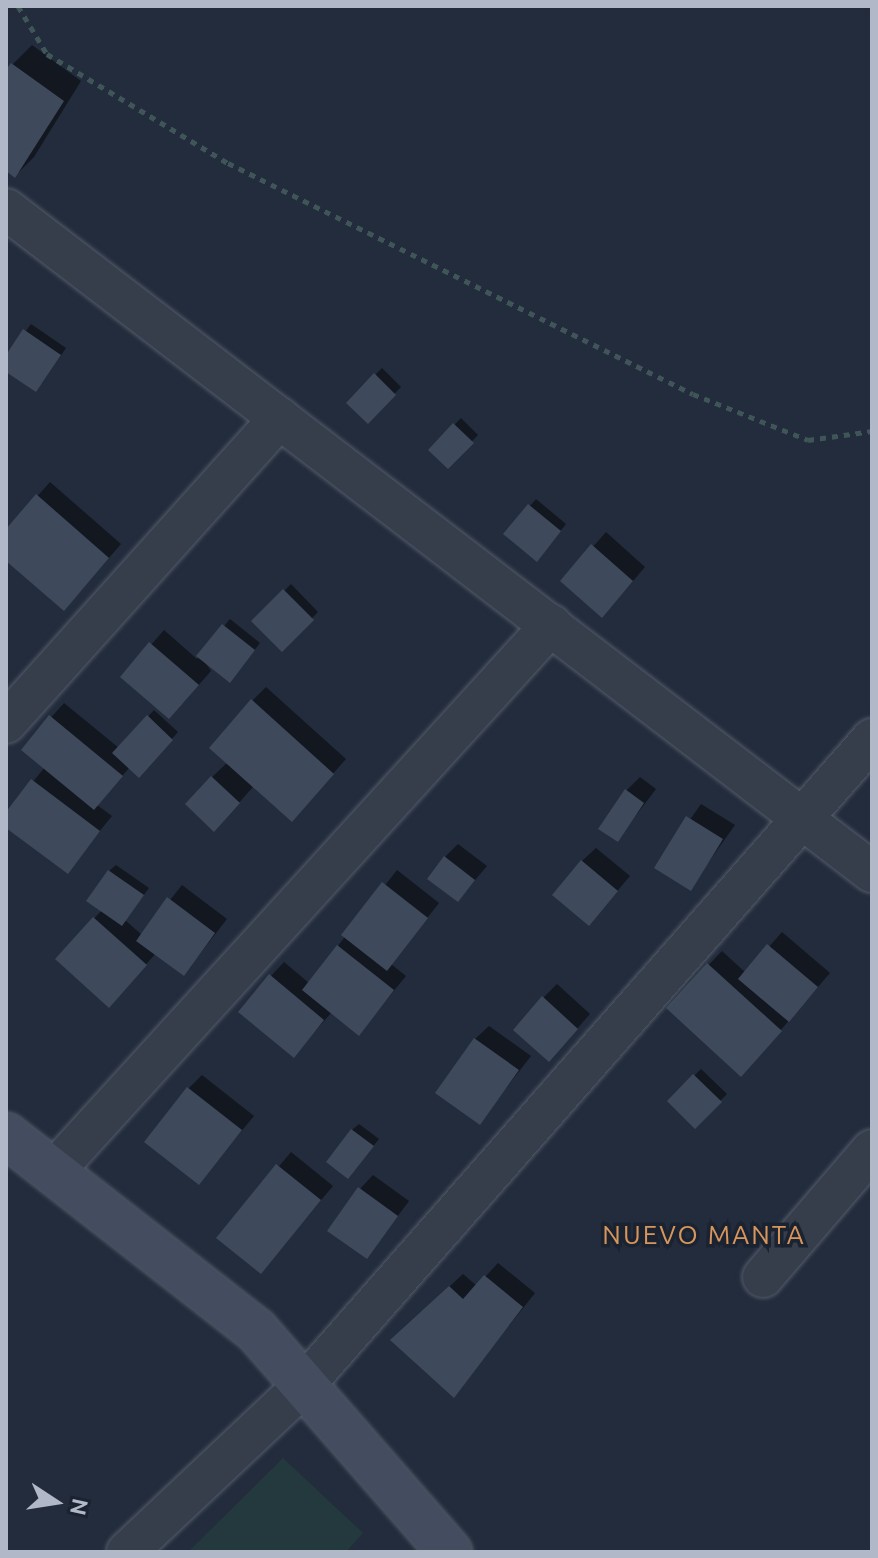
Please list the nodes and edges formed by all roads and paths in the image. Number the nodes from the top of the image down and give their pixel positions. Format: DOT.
graph roads {
  1 [pos="18,6"];
  2 [pos="13,229"];
  3 [pos="280,418"];
  4 [pos="872,431"];
  5 [pos="551,625"];
  6 [pos="6,723"];
  7 [pos="872,739"];
  8 [pos="802,818"];
  9 [pos="872,872"];
  10 [pos="6,1135"];
  11 [pos="872,1150"];
  12 [pos="53,1172"];
  13 [pos="763,1277"];
  14 [pos="305,1384"];
  15 [pos="127,1552"];
  16 [pos="450,1552"];
  1 -- 4 [label="path"];
  2 -- 3 [label="street"];
  3 -- 5 [label="street"];
  3 -- 6 [label="street"];
  5 -- 8 [label="street"];
  5 -- 12 [label="street"];
  7 -- 8 [label="street"];
  8 -- 9 [label="street"];
  8 -- 14 [label="street"];
  10 -- 12 [label="street"];
  11 -- 13 [label="street"];
  12 -- 14 [label="street"];
  14 -- 15 [label="street"];
  14 -- 16 [label="street"];
}
